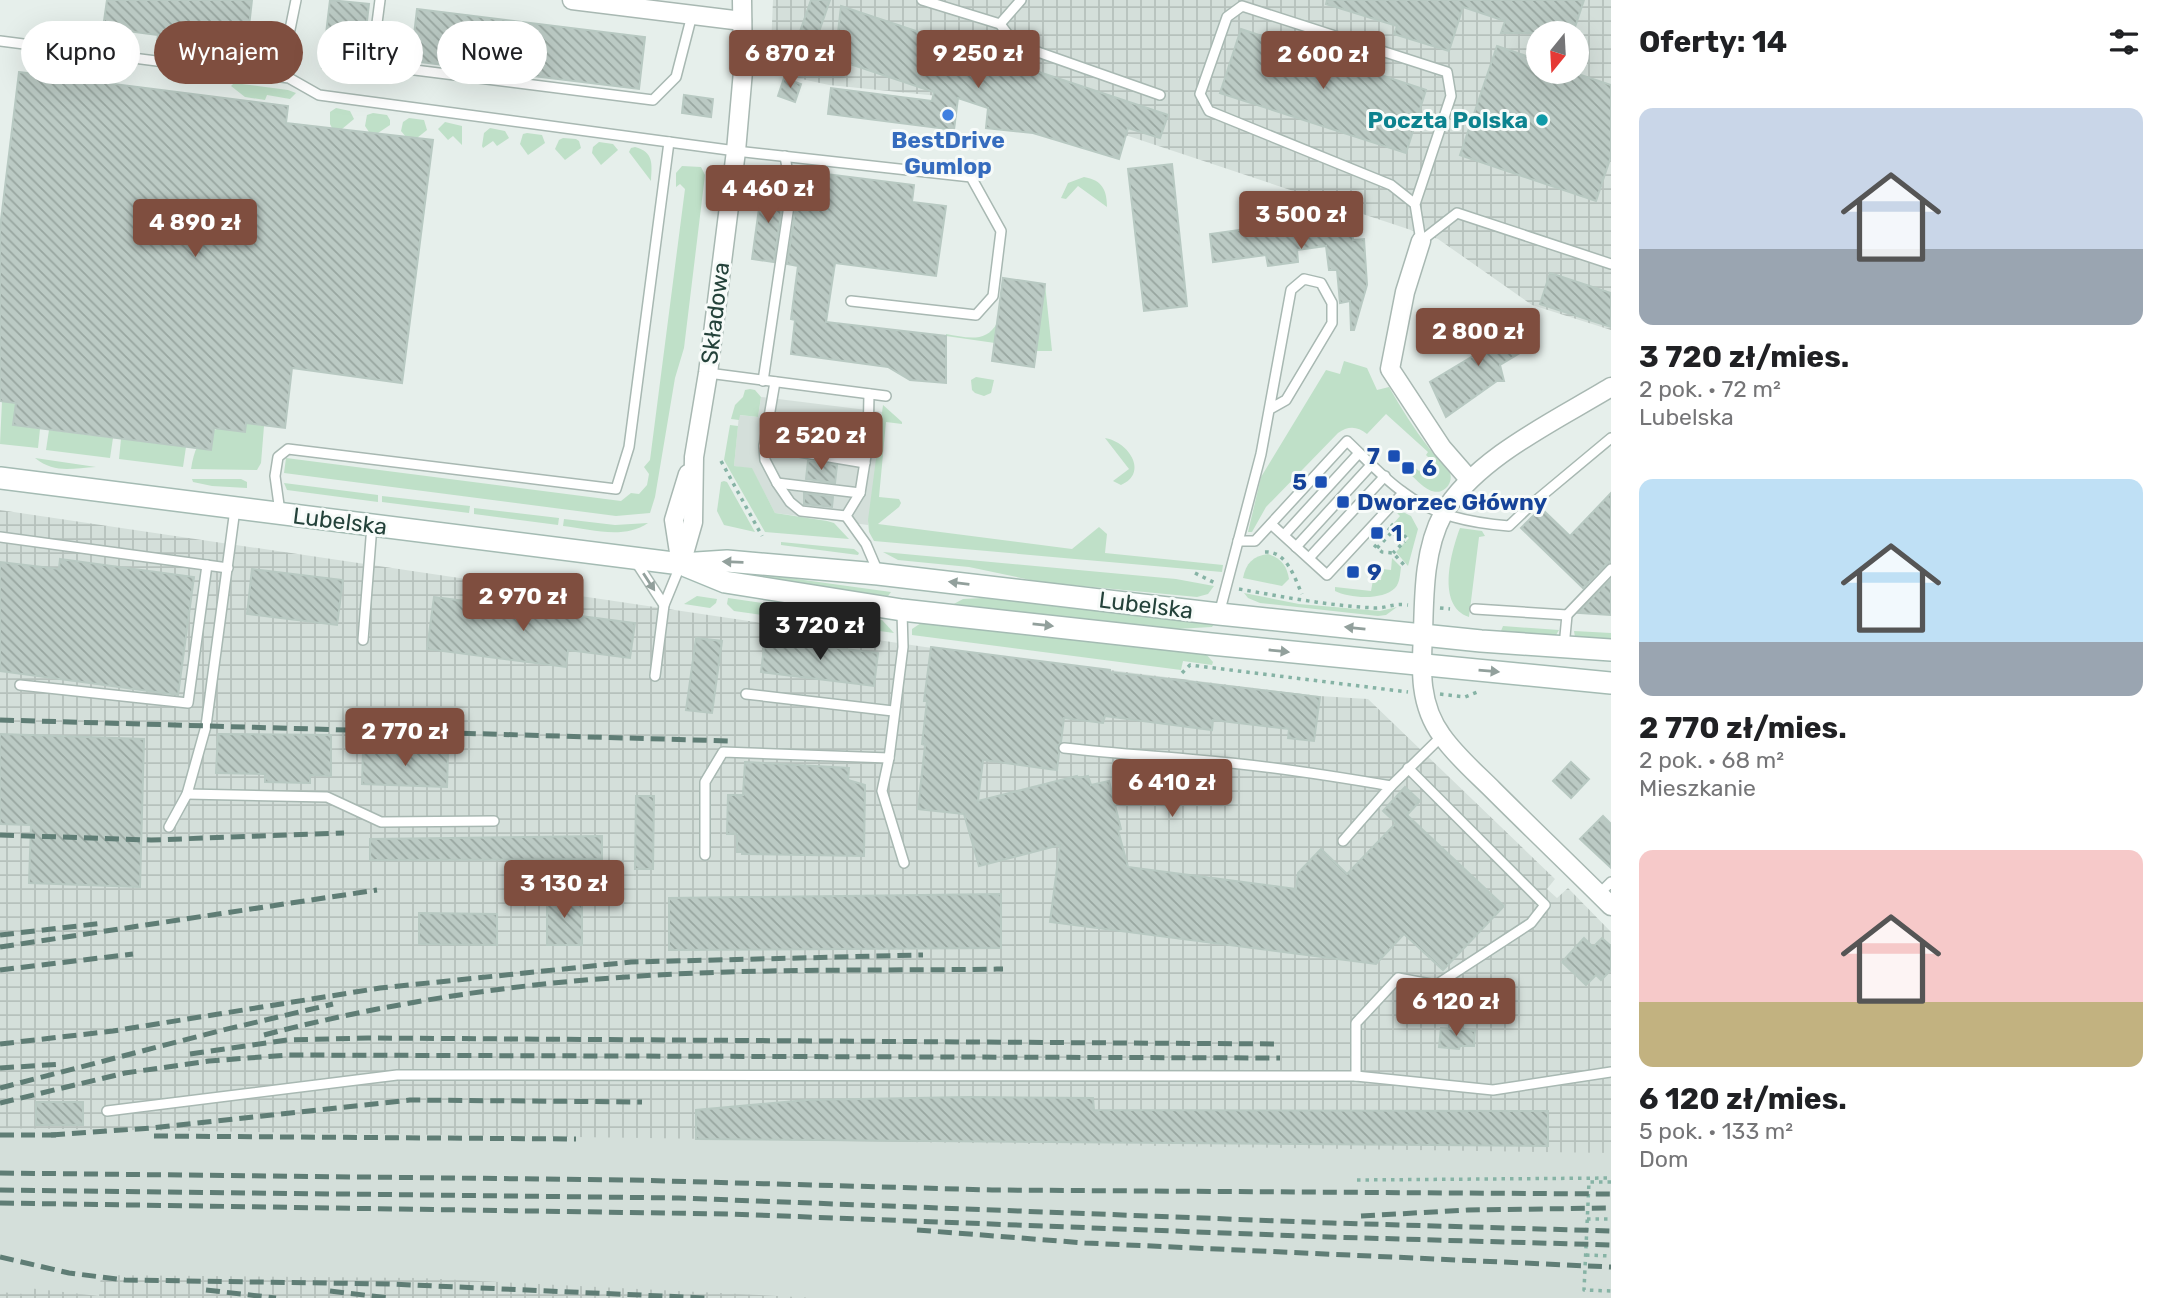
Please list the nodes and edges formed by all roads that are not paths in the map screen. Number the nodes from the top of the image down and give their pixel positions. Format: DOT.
graph roads {
  1 [pos="296,0"];
  2 [pos="380,0"];
  3 [pos="572,0"];
  4 [pos="742,0"];
  5 [pos="922,0"];
  6 [pos="1021,0"];
  7 [pos="603,2"];
  8 [pos="692,15"];
  9 [pos="292,21"];
  10 [pos="742,21"];
  11 [pos="1000,24"];
  12 [pos="0,41"];
  13 [pos="1160,96"];
  14 [pos="669,142"];
  15 [pos="736,151"];
  16 [pos="785,156"];
  17 [pos="1415,204"];
  18 [pos="1421,241"];
  19 [pos="1611,264"];
  20 [pos="851,301"];
  21 [pos="708,373"];
  22 [pos="763,381"];
  23 [pos="775,382"];
  24 [pos="1611,387"];
  25 [pos="869,394"];
  26 [pos="886,396"];
  27 [pos="1270,409"];
  28 [pos="1611,438"];
  29 [pos="764,446"];
  30 [pos="1359,453"];
  31 [pos="865,463"];
  32 [pos="1372,464"];
  33 [pos="1384,476"];
  34 [pos="0,478"];
  35 [pos="1469,479"];
  36 [pos="777,483"];
  37 [pos="860,493"];
  38 [pos="1403,493"];
  39 [pos="235,508"];
  40 [pos="280,514"];
  41 [pos="1443,514"];
  42 [pos="846,516"];
  43 [pos="1271,524"];
  44 [pos="372,525"];
  45 [pos="1283,535"];
  46 [pos="0,537"];
  47 [pos="1238,541"];
  48 [pos="1296,547"];
  49 [pos="634,558"];
  50 [pos="1309,558"];
  51 [pos="681,564"];
  52 [pos="207,565"];
  53 [pos="228,568"];
  54 [pos="1611,569"];
  55 [pos="878,573"];
  56 [pos="664,605"];
  57 [pos="1475,609"];
  58 [pos="902,610"];
  59 [pos="1219,614"];
  60 [pos="1567,615"];
  61 [pos="1423,635"];
  62 [pos="362,640"];
  63 [pos="1564,647"];
  64 [pos="1611,650"];
  65 [pos="1421,665"];
  66 [pos="655,676"];
  67 [pos="1611,683"];
  68 [pos="20,685"];
  69 [pos="746,694"];
  70 [pos="894,711"];
  71 [pos="1441,736"];
  72 [pos="1064,748"];
  73 [pos="889,758"];
  74 [pos="1408,768"];
  75 [pos="1391,786"];
  76 [pos="187,794"];
  77 [pos="494,821"];
  78 [pos="169,827"];
  79 [pos="1343,841"];
  80 [pos="705,855"];
  81 [pos="904,863"];
  82 [pos="1607,894"];
  83 [pos="1611,1072"];
  84 [pos="1356,1076"];
  85 [pos="107,1111"];
  1 -- 9 [label="lane"];
  2 -- 8 [label="lane"];
  3 -- 7 [label="street"];
  4 -- 10 [label="street, Składowa"];
  5 -- 11 [label="lane"];
  6 -- 11 [label="lane"];
  7 -- 8 [label="street"];
  8 -- 10 [label="street"];
  10 -- 15 [label="street, Składowa"];
  11 -- 13 [label="lane"];
  12 -- 14 [label="lane"];
  14 -- 15 [label="lane"];
  14 -- 40 [label="lane"];
  15 -- 16 [label="lane"];
  15 -- 21 [label="street, Składowa"];
  16 -- 20 [label="lane"];
  16 -- 22 [label="lane"];
  17 -- 17 [label="lane"];
  17 -- 18 [label="lane"];
  18 -- 19 [label="lane"];
  18 -- 35 [label="street"];
  21 -- 22 [label="lane"];
  21 -- 51 [label="street, Składowa"];
  22 -- 23 [label="lane"];
  23 -- 25 [label="lane"];
  23 -- 29 [label="lane"];
  24 -- 35 [label="street"];
  25 -- 26 [label="lane"];
  25 -- 31 [label="lane"];
  27 -- 27 [label="lane"];
  27 -- 47 [label="lane"];
  28 -- 41 [label="lane"];
  29 -- 31 [label="lane"];
  29 -- 36 [label="lane"];
  30 -- 32 [label="lane"];
  30 -- 43 [label="lane"];
  30 -- 45 [label="lane"];
  31 -- 37 [label="lane"];
  32 -- 33 [label="lane"];
  32 -- 48 [label="lane"];
  33 -- 38 [label="lane"];
  33 -- 50 [label="lane"];
  34 -- 39 [label="street, Lubelska"];
  35 -- 41 [label="street"];
  36 -- 37 [label="lane"];
  36 -- 42 [label="lane"];
  37 -- 42 [label="lane"];
  38 -- 41 [label="lane"];
  38 -- 50 [label="lane"];
  39 -- 40 [label="street, Lubelska"];
  39 -- 53 [label="lane"];
  40 -- 44 [label="street, Lubelska"];
  41 -- 61 [label="street"];
  42 -- 55 [label="lane"];
  43 -- 45 [label="lane"];
  43 -- 47 [label="lane"];
  44 -- 49 [label="street, Lubelska"];
  44 -- 62 [label="lane"];
  45 -- 48 [label="lane"];
  46 -- 52 [label="lane"];
  47 -- 59 [label="lane"];
  48 -- 50 [label="lane"];
  49 -- 51 [label="street, Lubelska"];
  49 -- 56 [label="lane, one-way"];
  55 -- 51 [label="street, Lubelska, one-way"];
  51 -- 56 [label="lane"];
  51 -- 58 [label="street, Lubelska"];
  52 -- 53 [label="lane"];
  52 -- 68 [label="lane"];
  53 -- 76 [label="lane"];
  54 -- 60 [label="lane"];
  59 -- 55 [label="street, Lubelska, one-way"];
  56 -- 66 [label="lane"];
  57 -- 60 [label="lane"];
  58 -- 65 [label="street, Lubelska, one-way"];
  58 -- 70 [label="lane"];
  61 -- 59 [label="street, Lubelska, one-way"];
  60 -- 63 [label="lane"];
  61 -- 63 [label="street, Lubelska"];
  61 -- 65 [label="street"];
  63 -- 64 [label="street, Lubelska"];
  65 -- 67 [label="street, Lubelska, one-way"];
  65 -- 71 [label="street"];
  69 -- 70 [label="lane"];
  70 -- 73 [label="lane"];
  71 -- 74 [label="lane"];
  71 -- 82 [label="street"];
  72 -- 75 [label="lane"];
  73 -- 80 [label="lane"];
  73 -- 81 [label="lane"];
  74 -- 75 [label="lane"];
  74 -- 84 [label="lane"];
  75 -- 79 [label="lane"];
  76 -- 77 [label="lane"];
  76 -- 78 [label="lane"];
  83 -- 84 [label="lane"];
  84 -- 85 [label="lane"];
}
